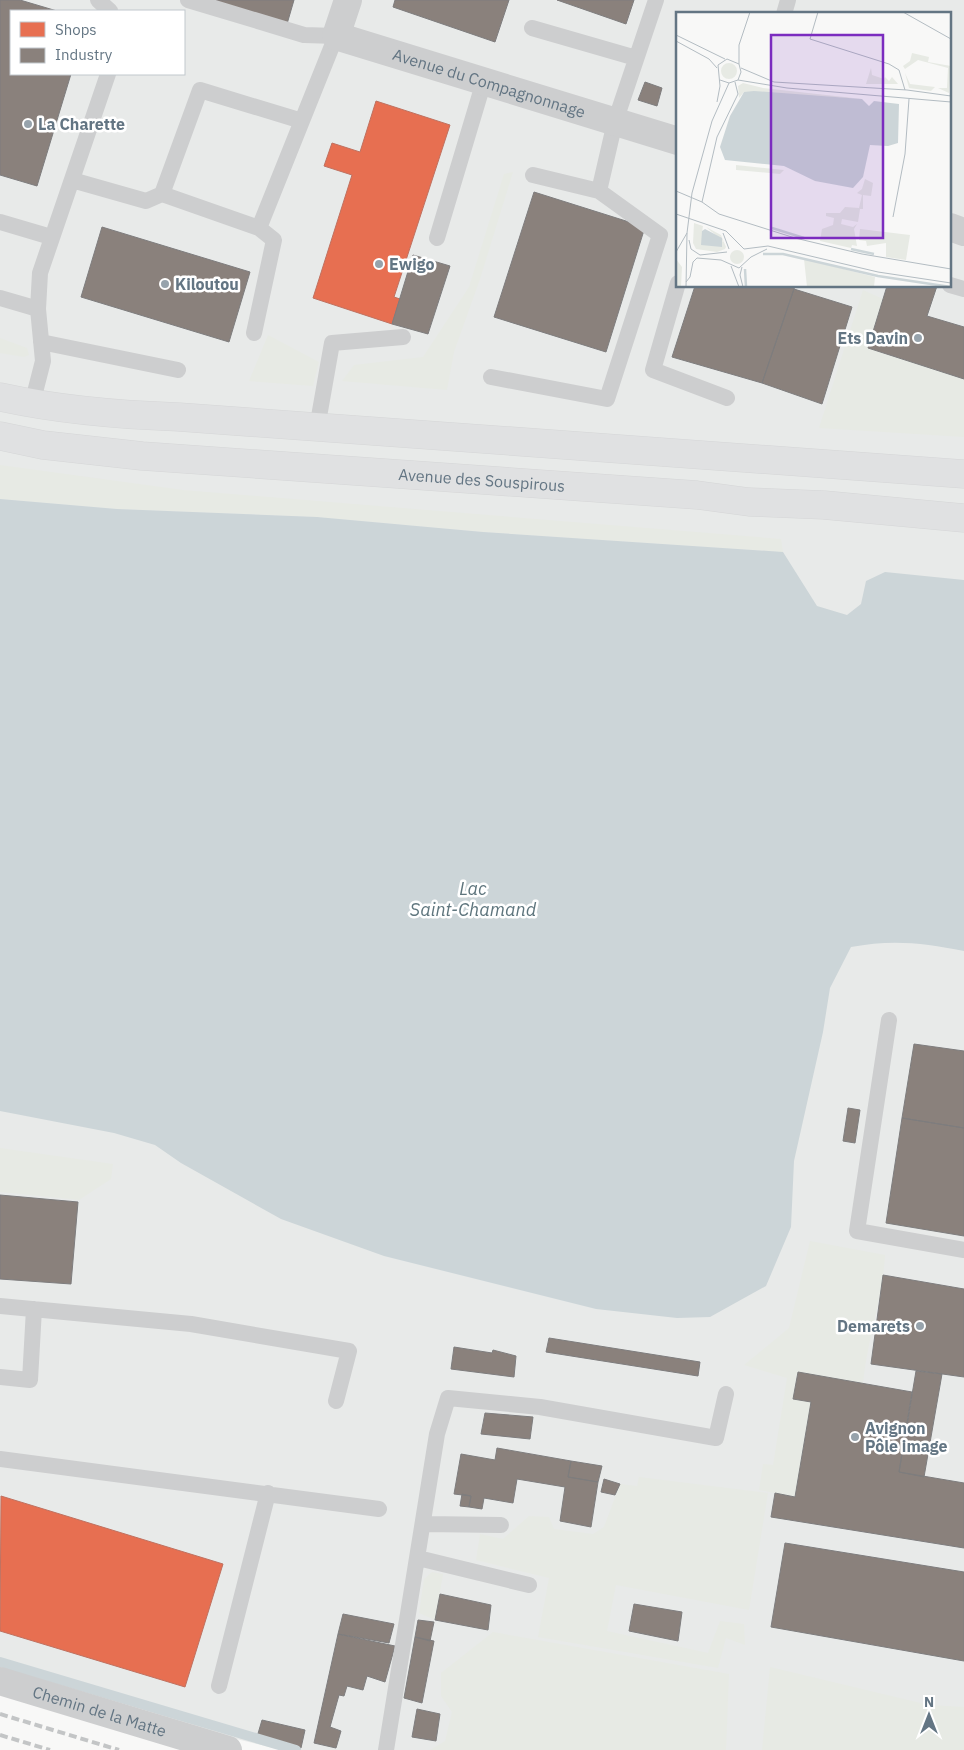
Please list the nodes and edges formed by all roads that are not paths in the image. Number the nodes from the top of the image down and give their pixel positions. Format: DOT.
graph roads {
  1 [pos="98,0"];
  2 [pos="188,0"];
  3 [pos="348,0"];
  4 [pos="656,0"];
  5 [pos="109,10"];
  6 [pos="532,28"];
  7 [pos="336,36"];
  8 [pos="636,58"];
  9 [pos="108,75"];
  10 [pos="484,81"];
  11 [pos="302,121"];
  12 [pos="615,122"];
  13 [pos="676,141"];
  14 [pos="533,176"];
  15 [pos="72,180"];
  16 [pos="599,191"];
  17 [pos="162,194"];
  18 [pos="0,222"];
  19 [pos="259,228"];
  20 [pos="952,228"];
  21 [pos="964,232"];
  22 [pos="51,237"];
  23 [pos="437,238"];
  24 [pos="677,288"];
  25 [pos="0,298"];
  26 [pos="38,309"];
  27 [pos="254,333"];
  28 [pos="403,337"];
  29 [pos="41,342"];
  30 [pos="178,370"];
  31 [pos="491,377"];
  32 [pos="0,397"];
  33 [pos="727,398"];
  34 [pos="32,404"];
  35 [pos="318,428"];
  36 [pos="0,436"];
  37 [pos="964,474"];
  38 [pos="964,518"];
  39 [pos="889,1020"];
  40 [pos="964,1250"];
  41 [pos="0,1306"];
  42 [pos="34,1309"];
  43 [pos="0,1377"];
  44 [pos="726,1394"];
  45 [pos="336,1401"];
  46 [pos="0,1459"];
  47 [pos="268,1494"];
  48 [pos="379,1509"];
  49 [pos="424,1524"];
  50 [pos="501,1525"];
  51 [pos="418,1558"];
  52 [pos="529,1585"];
  53 [pos="0,1681"];
  54 [pos="219,1686"];
  55 [pos="228,1750"];
  56 [pos="386,1750"];
  1 -- 5 [label="lane"];
  2 -- 7 [label="lane"];
  3 -- 7 [label="street"];
  4 -- 8 [label="lane"];
  6 -- 8 [label="lane"];
  7 -- 10 [label="street, Avenue du Compagnonnage"];
  7 -- 11 [label="lane"];
  8 -- 12 [label="lane"];
  9 -- 15 [label="lane"];
  10 -- 12 [label="street, Avenue du Compagnonnage"];
  10 -- 23 [label="lane"];
  11 -- 17 [label="lane"];
  11 -- 19 [label="lane"];
  12 -- 13 [label="street, Avenue du Compagnonnage"];
  12 -- 16 [label="lane"];
  14 -- 16 [label="lane"];
  15 -- 17 [label="lane"];
  15 -- 22 [label="lane"];
  16 -- 31 [label="lane"];
  17 -- 19 [label="lane"];
  18 -- 22 [label="lane"];
  19 -- 27 [label="lane"];
  20 -- 21 [label="street"];
  22 -- 26 [label="lane"];
  24 -- 33 [label="lane"];
  25 -- 26 [label="lane"];
  26 -- 29 [label="lane"];
  28 -- 35 [label="lane"];
  29 -- 30 [label="lane"];
  29 -- 34 [label="lane"];
  32 -- 34 [label="main road"];
  34 -- 35 [label="main road"];
  35 -- 37 [label="main road"];
  36 -- 38 [label="main road, Avenue des Souspirous"];
  39 -- 40 [label="lane"];
  41 -- 42 [label="lane"];
  42 -- 43 [label="lane"];
  42 -- 45 [label="lane"];
  44 -- 49 [label="lane"];
  46 -- 47 [label="lane"];
  47 -- 48 [label="lane"];
  47 -- 54 [label="lane"];
  49 -- 50 [label="lane"];
  49 -- 51 [label="lane"];
  51 -- 52 [label="lane"];
  51 -- 56 [label="lane"];
  53 -- 55 [label="street, Chemin de la Matte"];
}
